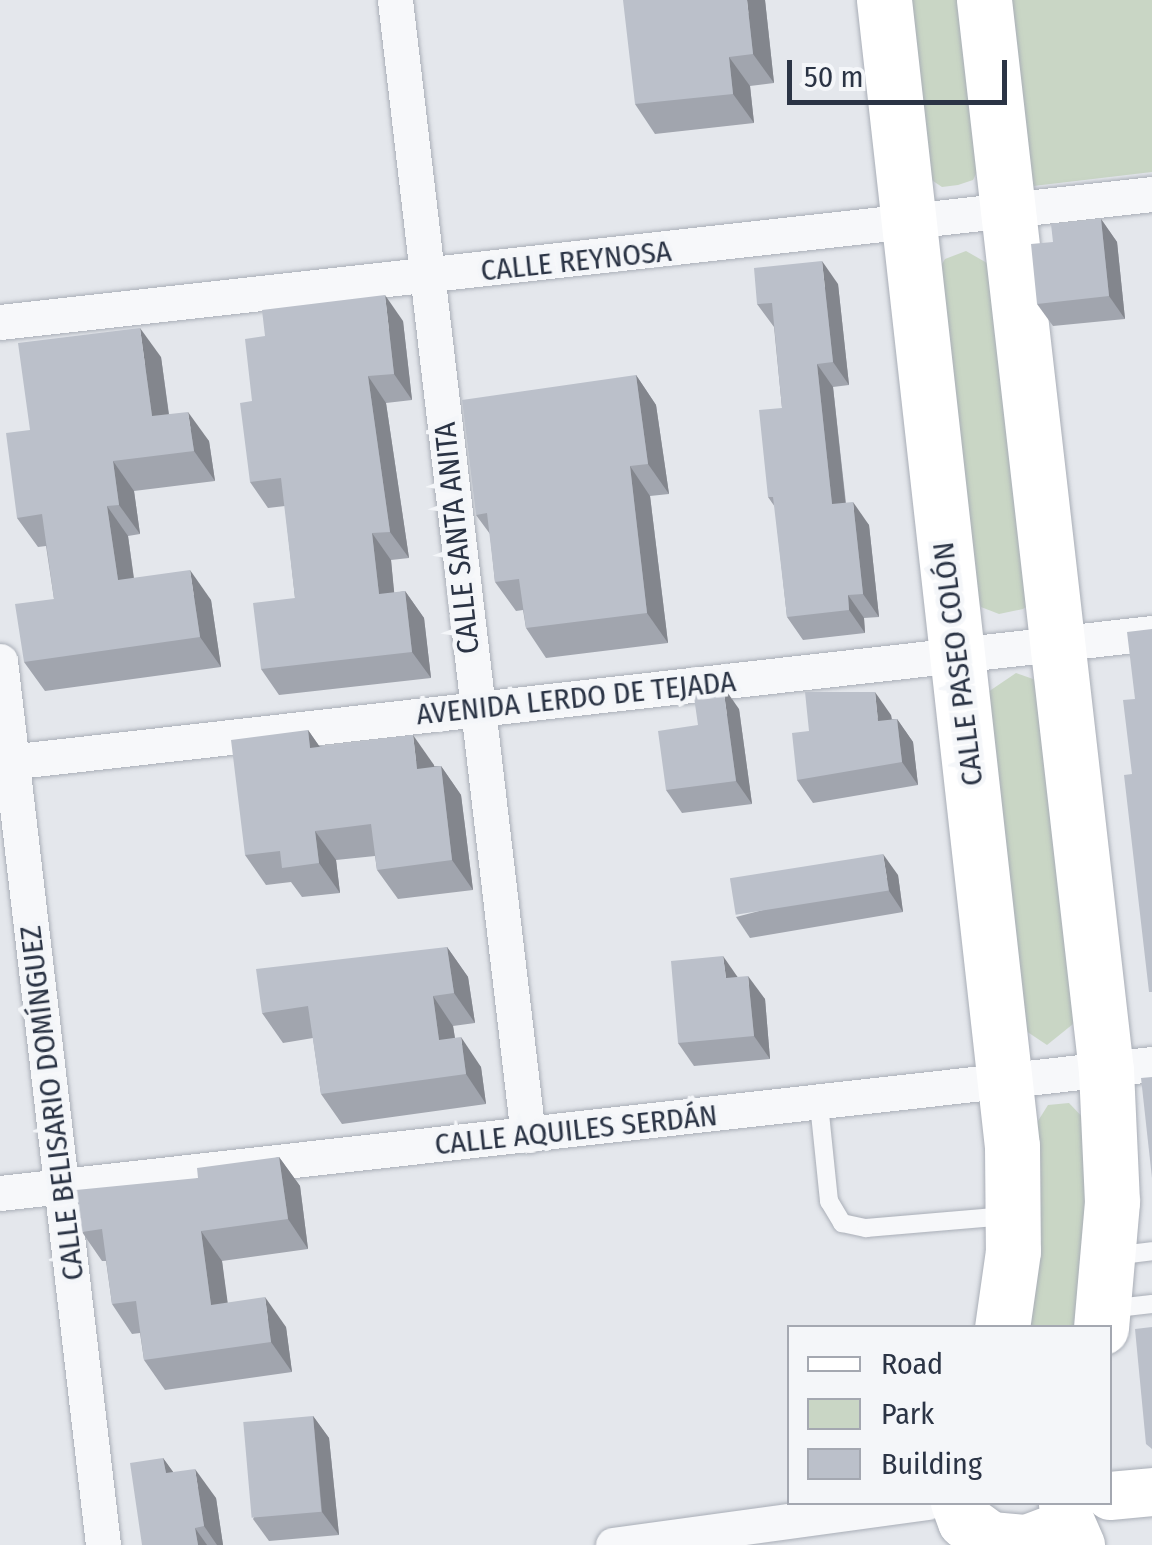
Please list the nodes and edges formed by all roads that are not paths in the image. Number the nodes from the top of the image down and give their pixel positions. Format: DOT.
graph roads {
  1 [pos="395,0"];
  2 [pos="884,0"];
  3 [pos="984,0"];
  4 [pos="1152,198"];
  5 [pos="1008,212"];
  6 [pos="909,224"];
  7 [pos="428,278"];
  8 [pos="0,322"];
  9 [pos="1152,633"];
  10 [pos="1058,645"];
  11 [pos="958,657"];
  12 [pos="0,661"];
  13 [pos="476,708"];
  14 [pos="6,762"];
  15 [pos="1129,1066"];
  16 [pos="1006,1080"];
  17 [pos="819,1104"];
  18 [pos="528,1135"];
  19 [pos="61,1186"];
  20 [pos="0,1194"];
  21 [pos="1014,1216"];
  22 [pos="1130,1254"];
  23 [pos="1119,1314"];
  24 [pos="1002,1325"];
  25 [pos="1152,1492"];
  26 [pos="1112,1503"];
  27 [pos="905,1505"];
  28 [pos="955,1505"];
  29 [pos="957,1505"];
  30 [pos="1106,1505"];
  31 [pos="1067,1516"];
  32 [pos="103,1545"];
  33 [pos="613,1545"];
  34 [pos="937,1545"];
  1 -- 7 [label="street, CALLE SANTA ANITA"];
  2 -- 6 [label="main road, CALLE PASEO COLÓN"];
  3 -- 5 [label="main road"];
  4 -- 5 [label="street, CALLE REYNOSA"];
  5 -- 6 [label="street, CALLE REYNOSA"];
  5 -- 10 [label="main road"];
  6 -- 7 [label="street, CALLE REYNOSA"];
  6 -- 11 [label="main road, CALLE PASEO COLÓN"];
  7 -- 8 [label="street, CALLE REYNOSA"];
  7 -- 13 [label="street, CALLE SANTA ANITA"];
  9 -- 10 [label="street, AVENIDA LERDO DE TEJADA"];
  10 -- 11 [label="street, AVENIDA LERDO DE TEJADA"];
  10 -- 15 [label="main road"];
  11 -- 13 [label="street, AVENIDA LERDO DE TEJADA"];
  11 -- 16 [label="main road, CALLE PASEO COLÓN"];
  12 -- 14 [label="street, CALLE BELISARIO DOMÍNGUEZ"];
  13 -- 14 [label="street, AVENIDA LERDO DE TEJADA"];
  13 -- 18 [label="street, CALLE SANTA ANITA"];
  14 -- 19 [label="street, CALLE BELISARIO DOMÍNGUEZ"];
  15 -- 16 [label="street, CALLE AQUILES SERDÁN"];
  15 -- 22 [label="main road"];
  16 -- 17 [label="street, CALLE AQUILES SERDÁN"];
  16 -- 21 [label="main road, CALLE PASEO COLÓN"];
  17 -- 18 [label="street, CALLE AQUILES SERDÁN"];
  17 -- 21 [label="lane"];
  18 -- 19 [label="street, CALLE AQUILES SERDÁN"];
  19 -- 20 [label="street, CALLE AQUILES SERDÁN"];
  19 -- 32 [label="street, CALLE BELISARIO DOMÍNGUEZ"];
  21 -- 24 [label="main road, CALLE PASEO COLÓN"];
  22 -- 23 [label="main road"];
  25 -- 26 [label="street"];
  27 -- 33 [label="street"];
  28 -- 34 [label="main road"];
  29 -- 31 [label="main road"];
  30 -- 31 [label="street"];
}
